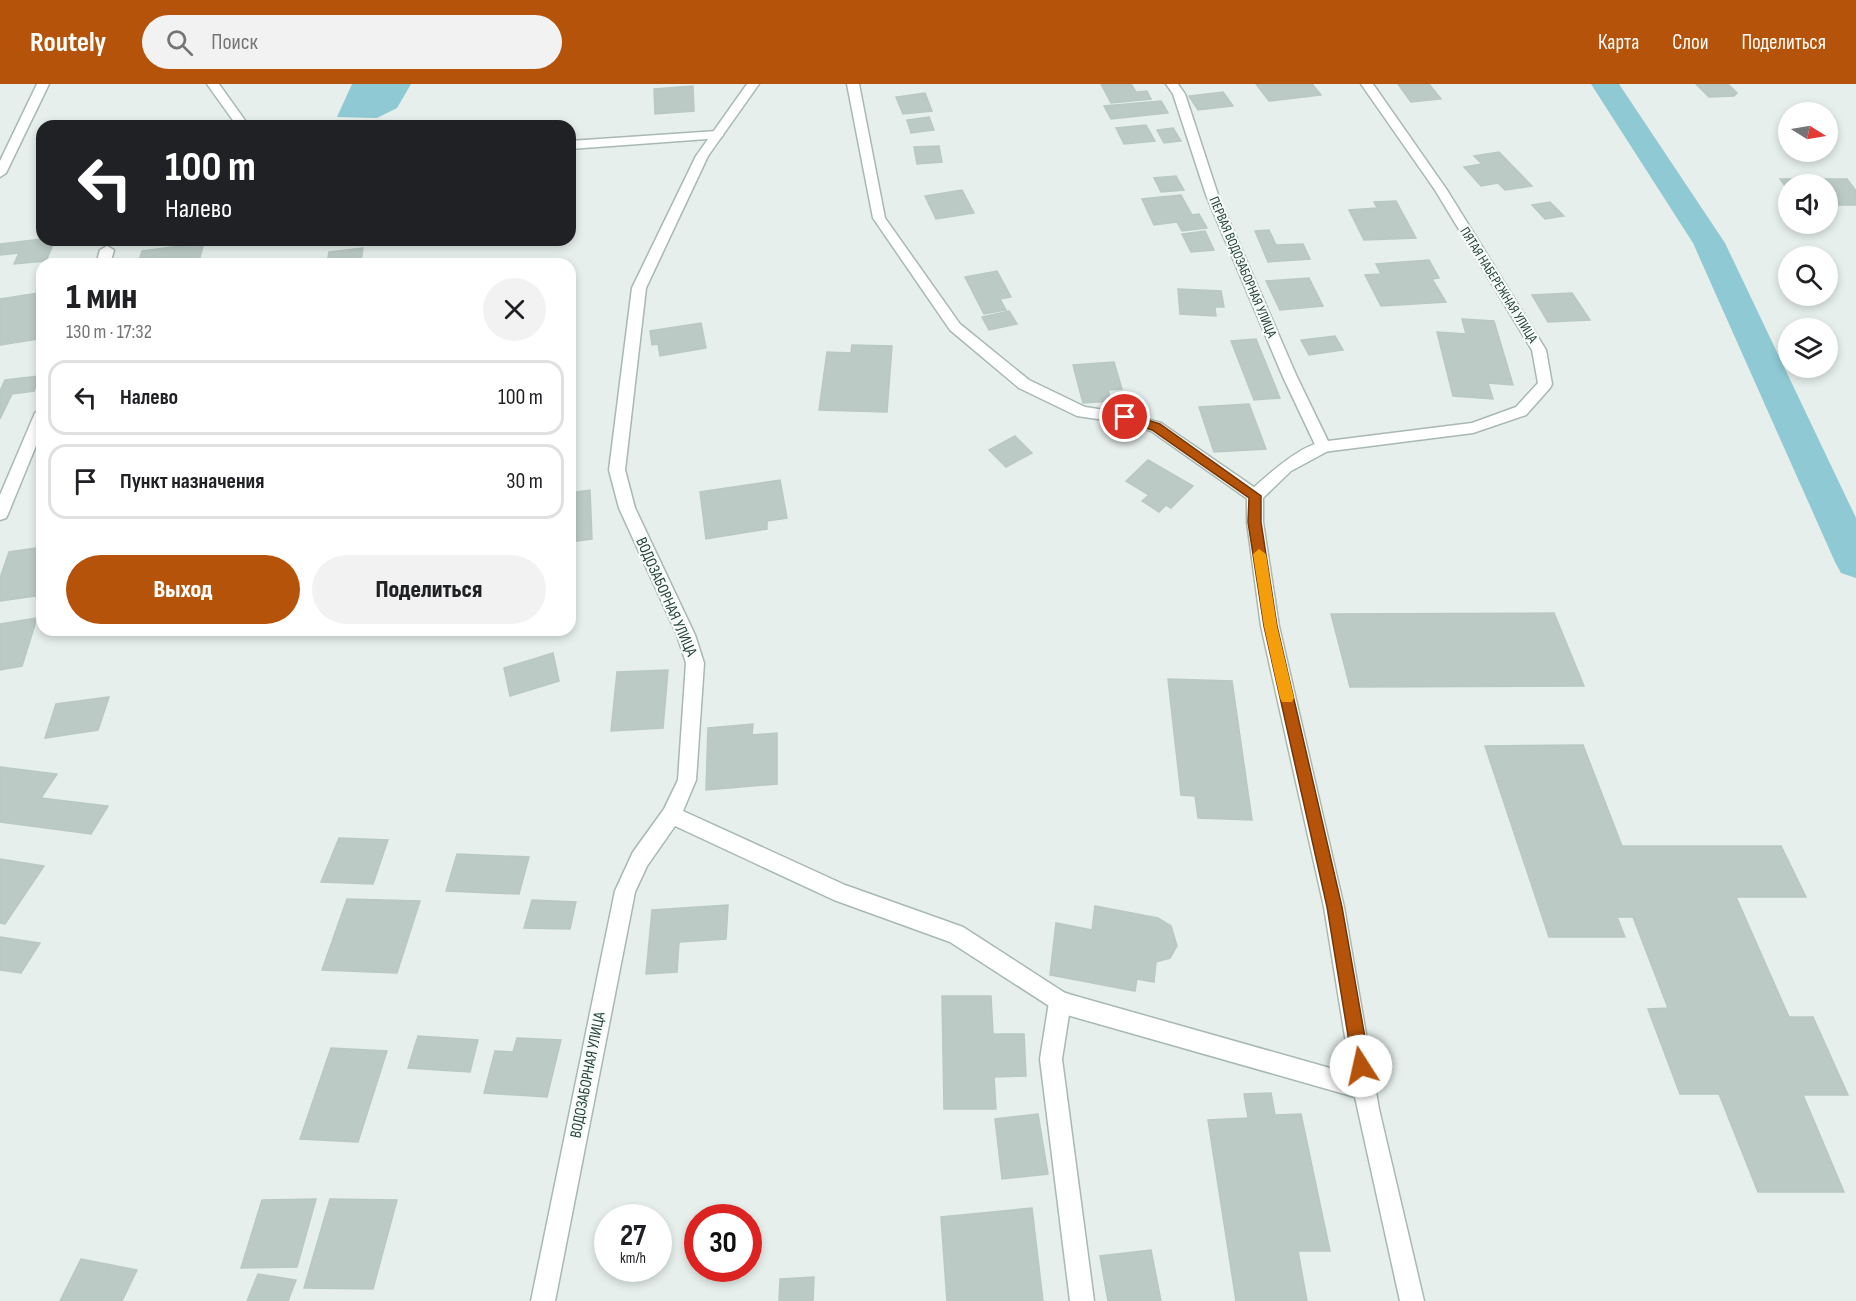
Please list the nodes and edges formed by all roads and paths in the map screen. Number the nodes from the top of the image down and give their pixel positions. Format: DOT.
graph roads {
  1 [pos="44,84"];
  2 [pos="213,84"];
  3 [pos="753,84"];
  4 [pos="853,84"];
  5 [pos="1172,84"];
  6 [pos="1367,84"];
  7 [pos="239,120"];
  8 [pos="717,135"];
  9 [pos="576,145"];
  10 [pos="0,173"];
  11 [pos="107,250"];
  12 [pos="105,258"];
  13 [pos="36,427"];
  14 [pos="1323,447"];
  15 [pos="1255,496"];
  16 [pos="0,514"];
  17 [pos="671,815"];
  18 [pos="1060,1002"];
  19 [pos="1365,1089"];
  20 [pos="543,1301"];
  21 [pos="1082,1301"];
  22 [pos="1412,1301"];
  1 -- 10 [label="street"];
  2 -- 7 [label="street"];
  3 -- 8 [label="street, ВОДОЗАБОРНАЯ УЛИЦА"];
  4 -- 15 [label="street"];
  5 -- 14 [label="street, ПЕРВАЯ ВОДОЗАБОРНАЯ УЛИЦА"];
  6 -- 14 [label="street, ПЯТАЯ НАБЕРЕЖНАЯ УЛИЦА"];
  8 -- 9 [label="street"];
  8 -- 17 [label="street, ВОДОЗАБОРНАЯ УЛИЦА"];
  11 -- 12 [label="street"];
  13 -- 16 [label="street"];
  14 -- 15 [label="street"];
  15 -- 19 [label="street"];
  17 -- 18 [label="street"];
  17 -- 20 [label="street, ВОДОЗАБОРНАЯ УЛИЦА"];
  18 -- 19 [label="street"];
  18 -- 21 [label="street"];
  19 -- 22 [label="street"];
}
